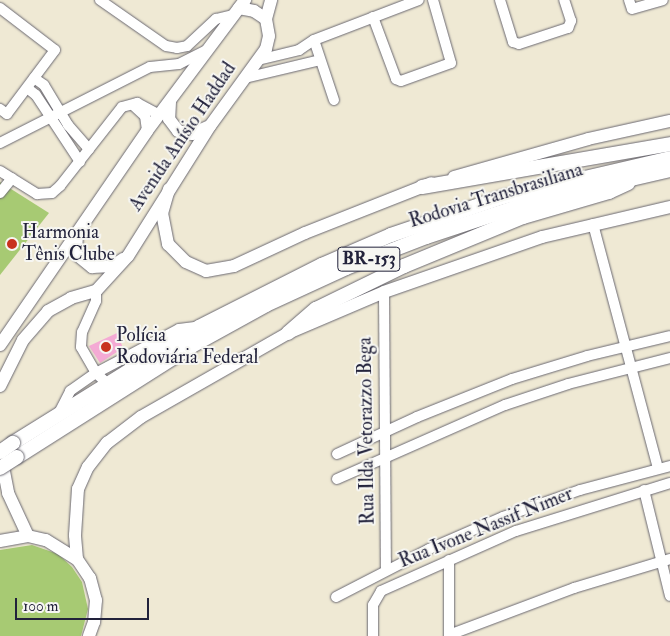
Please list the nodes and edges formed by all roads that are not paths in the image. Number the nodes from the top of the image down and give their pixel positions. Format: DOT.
graph roads {
  1 [pos="100,0"];
  2 [pos="271,0"];
  3 [pos="419,0"];
  4 [pos="433,0"];
  5 [pos="500,0"];
  6 [pos="564,0"];
  7 [pos="629,0"];
  8 [pos="663,0"];
  9 [pos="0,8"];
  10 [pos="239,8"];
  11 [pos="374,17"];
  12 [pos="266,19"];
  13 [pos="314,40"];
  14 [pos="165,48"];
  15 [pos="206,51"];
  16 [pos="258,60"];
  17 [pos="320,60"];
  18 [pos="150,67"];
  19 [pos="34,78"];
  20 [pos="245,78"];
  21 [pos="27,88"];
  22 [pos="334,100"];
  23 [pos="170,102"];
  24 [pos="130,103"];
  25 [pos="0,109"];
  26 [pos="61,112"];
  27 [pos="160,115"];
  28 [pos="50,118"];
  29 [pos="670,122"];
  30 [pos="172,126"];
  31 [pos="210,126"];
  32 [pos="146,131"];
  33 [pos="0,143"];
  34 [pos="670,144"];
  35 [pos="89,149"];
  36 [pos="670,158"];
  37 [pos="80,162"];
  38 [pos="0,170"];
  39 [pos="670,170"];
  40 [pos="642,175"];
  41 [pos="12,178"];
  42 [pos="422,187"];
  43 [pos="169,190"];
  44 [pos="0,193"];
  45 [pos="670,207"];
  46 [pos="593,224"];
  47 [pos="80,227"];
  48 [pos="128,256"];
  49 [pos="96,291"];
  50 [pos="384,292"];
  51 [pos="199,327"];
  52 [pos="288,333"];
  53 [pos="670,336"];
  54 [pos="0,345"];
  55 [pos="626,346"];
  56 [pos="670,358"];
  57 [pos="631,367"];
  58 [pos="96,373"];
  59 [pos="0,386"];
  60 [pos="111,388"];
  61 [pos="59,413"];
  62 [pos="385,431"];
  63 [pos="15,450"];
  64 [pos="0,452"];
  65 [pos="337,454"];
  66 [pos="385,456"];
  67 [pos="670,466"];
  68 [pos="0,468"];
  69 [pos="658,468"];
  70 [pos="337,479"];
  71 [pos="670,483"];
  72 [pos="644,490"];
  73 [pos="28,536"];
  74 [pos="0,541"];
  75 [pos="77,559"];
  76 [pos="450,560"];
  77 [pos="666,560"];
  78 [pos="386,570"];
  79 [pos="670,596"];
  80 [pos="336,597"];
  81 [pos="89,636"];
  82 [pos="373,636"];
  83 [pos="449,636"];
  1 -- 14 [label="street"];
  2 -- 12 [label="main road, Avenida Anísio Haddad"];
  3 -- 11 [label="street"];
  4 -- 11 [label="street"];
  5 -- 6 [label="street"];
  7 -- 8 [label="street"];
  9 -- 19 [label="street"];
  10 -- 12 [label="main road"];
  10 -- 14 [label="street"];
  10 -- 15 [label="main road, Avenida Anísio Haddad"];
  11 -- 13 [label="street"];
  12 -- 16 [label="main road, Avenida Anísio Haddad"];
  13 -- 16 [label="street"];
  13 -- 17 [label="street"];
  14 -- 18 [label="street"];
  15 -- 18 [label="street"];
  15 -- 23 [label="main road, Avenida Anísio Haddad"];
  16 -- 20 [label="main road, Avenida Anísio Haddad"];
  17 -- 20 [label="street"];
  17 -- 22 [label="street"];
  18 -- 26 [label="street"];
  19 -- 21 [label="street"];
  19 -- 26 [label="street"];
  20 -- 31 [label="main road, Avenida Anísio Haddad"];
  21 -- 25 [label="street"];
  21 -- 28 [label="street"];
  23 -- 27 [label="main road, Avenida Anísio Haddad"];
  23 -- 30 [label="main road"];
  24 -- 27 [label="street"];
  24 -- 32 [label="street"];
  24 -- 35 [label="street"];
  26 -- 28 [label="street"];
  26 -- 35 [label="street"];
  27 -- 30 [label="main road"];
  27 -- 32 [label="main road, Avenida Anísio Haddad"];
  28 -- 33 [label="street"];
  28 -- 37 [label="street"];
  29 -- 42 [label="main road"];
  30 -- 31 [label="main road"];
  31 -- 43 [label="main road, Avenida Anísio Haddad"];
  32 -- 47 [label="main road, Avenida Anísio Haddad"];
  34 -- 42 [label="highway"];
  35 -- 37 [label="street"];
  36 -- 51 [label="highway, Rodovia Transbrasiliana / BR-153"];
  37 -- 41 [label="street"];
  38 -- 41 [label="street"];
  39 -- 40 [label="highway, Rodovia Transbrasiliana / BR-153"];
  40 -- 52 [label="highway"];
  40 -- 60 [label="highway, Rodovia Transbrasiliana / BR-153"];
  41 -- 44 [label="street"];
  42 -- 43 [label="main road"];
  43 -- 48 [label="main road, Avenida Anísio Haddad"];
  45 -- 46 [label="main road"];
  46 -- 50 [label="main road"];
  46 -- 55 [label="street"];
  47 -- 48 [label="main road"];
  47 -- 54 [label="main road, Avenida Anísio Haddad"];
  48 -- 49 [label="main road, Avenida Anísio Haddad"];
  49 -- 58 [label="street"];
  49 -- 59 [label="main road"];
  50 -- 52 [label="main road"];
  50 -- 62 [label="street, Rua Ilda Vetorazzo Bega"];
  51 -- 58 [label="street"];
  51 -- 60 [label="highway, Rodovia Transbrasiliana / BR-153"];
  52 -- 75 [label="main road"];
  53 -- 55 [label="street"];
  55 -- 57 [label="street"];
  55 -- 62 [label="street"];
  56 -- 57 [label="street"];
  57 -- 66 [label="street"];
  57 -- 69 [label="street"];
  58 -- 60 [label="street"];
  58 -- 61 [label="street"];
  60 -- 61 [label="highway, Rodovia Transbrasiliana / BR-153"];
  60 -- 63 [label="highway, Rodovia Transbrasiliana / BR-153"];
  61 -- 63 [label="highway, Rodovia Transbrasiliana / BR-153"];
  62 -- 65 [label="street"];
  62 -- 66 [label="street, Rua Ilda Vetorazzo Bega"];
  63 -- 64 [label="highway, Rodovia Transbrasiliana / BR-153, bridge"];
  63 -- 68 [label="highway, Rodovia Transbrasiliana / BR-153, bridge"];
  64 -- 73 [label="main road"];
  66 -- 70 [label="street"];
  66 -- 78 [label="street, Rua Ilda Vetorazzo Bega"];
  67 -- 69 [label="street"];
  69 -- 78 [label="street"];
  71 -- 72 [label="street, Rua Ivone Nassif Nimer"];
  72 -- 76 [label="street, Rua Ivone Nassif Nimer"];
  72 -- 77 [label="street"];
  73 -- 74 [label="main road"];
  73 -- 75 [label="main road"];
  75 -- 81 [label="main road"];
  76 -- 82 [label="street, Rua Ivone Nassif Nimer"];
  76 -- 83 [label="street"];
  77 -- 79 [label="street"];
  77 -- 83 [label="street"];
  78 -- 80 [label="street"];
}
